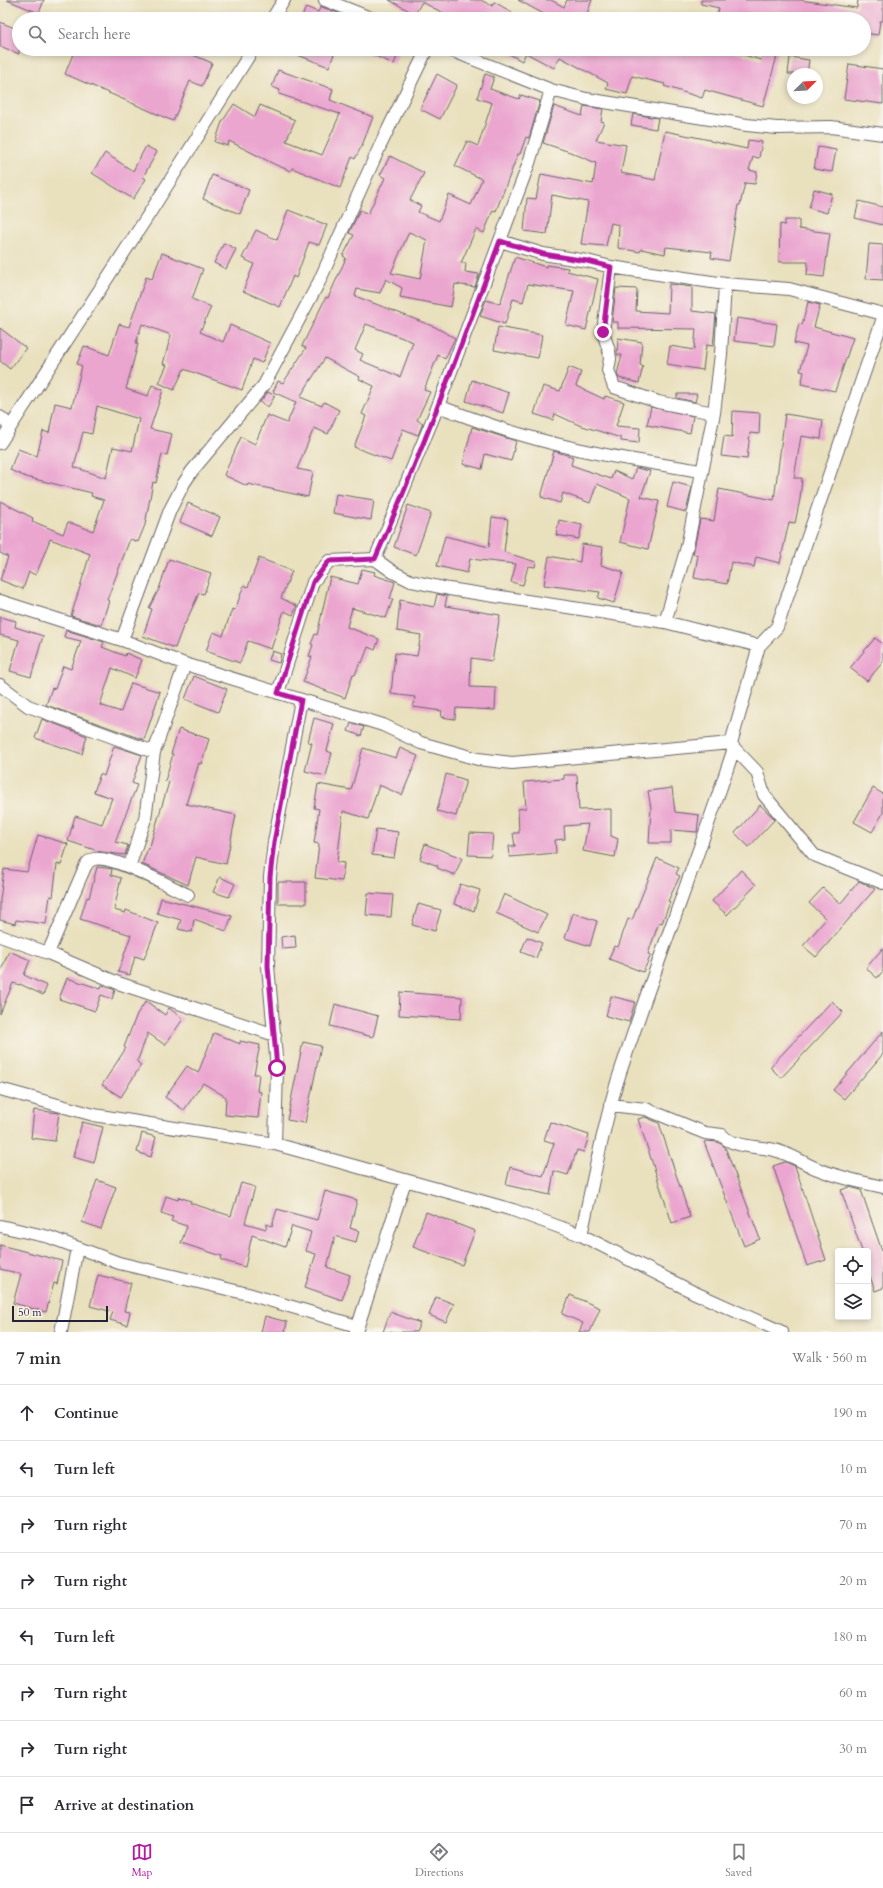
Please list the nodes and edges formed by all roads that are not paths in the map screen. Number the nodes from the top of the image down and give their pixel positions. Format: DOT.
graph roads {
  1 [pos="284,0"];
  2 [pos="326,0"];
  3 [pos="276,12"];
  4 [pos="356,12"];
  5 [pos="249,56"];
  6 [pos="424,56"];
  7 [pos="466,56"];
  8 [pos="551,90"];
  9 [pos="883,134"];
  10 [pos="500,241"];
  11 [pos="611,267"];
  12 [pos="724,284"];
  13 [pos="883,316"];
  14 [pos="438,406"];
  15 [pos="714,413"];
  16 [pos="0,417"];
  17 [pos="10,426"];
  18 [pos="0,443"];
  19 [pos="701,471"];
  20 [pos="375,559"];
  21 [pos="0,601"];
  22 [pos="666,622"];
  23 [pos="122,640"];
  24 [pos="759,646"];
  25 [pos="185,664"];
  26 [pos="0,685"];
  27 [pos="278,693"];
  28 [pos="301,700"];
  29 [pos="732,745"];
  30 [pos="154,752"];
  31 [pos="129,867"];
  32 [pos="883,882"];
  33 [pos="188,895"];
  34 [pos="0,936"];
  35 [pos="48,953"];
  36 [pos="275,1035"];
  37 [pos="0,1089"];
  38 [pos="610,1105"];
  39 [pos="274,1144"];
  40 [pos="405,1181"];
  41 [pos="883,1187"];
  42 [pos="0,1226"];
  43 [pos="581,1235"];
  44 [pos="77,1248"];
  45 [pos="356,1329"];
  46 [pos="61,1332"];
  47 [pos="782,1332"];
  1 -- 3 [label="street"];
  2 -- 4 [label="street"];
  5 -- 17 [label="street"];
  6 -- 23 [label="street"];
  7 -- 8 [label="street"];
  8 -- 9 [label="street"];
  8 -- 10 [label="street"];
  10 -- 11 [label="street"];
  10 -- 14 [label="street"];
  11 -- 12 [label="street"];
  11 -- 15 [label="street"];
  12 -- 13 [label="street"];
  12 -- 15 [label="street"];
  13 -- 24 [label="street"];
  14 -- 19 [label="street"];
  14 -- 20 [label="street"];
  15 -- 19 [label="street"];
  16 -- 17 [label="street"];
  17 -- 18 [label="street"];
  19 -- 22 [label="street"];
  20 -- 22 [label="street"];
  20 -- 27 [label="street"];
  21 -- 23 [label="street"];
  22 -- 24 [label="street"];
  23 -- 25 [label="street"];
  24 -- 29 [label="street"];
  25 -- 27 [label="street"];
  25 -- 30 [label="street"];
  26 -- 30 [label="street"];
  27 -- 28 [label="street"];
  28 -- 29 [label="street"];
  28 -- 36 [label="street"];
  29 -- 32 [label="street"];
  29 -- 38 [label="street"];
  30 -- 31 [label="street"];
  31 -- 33 [label="street"];
  31 -- 35 [label="street"];
  34 -- 35 [label="street"];
  35 -- 36 [label="street"];
  36 -- 39 [label="street"];
  37 -- 39 [label="street"];
  38 -- 41 [label="street"];
  38 -- 43 [label="street"];
  39 -- 40 [label="street"];
  40 -- 43 [label="street"];
  40 -- 45 [label="street"];
  42 -- 44 [label="street"];
  43 -- 47 [label="street"];
  44 -- 45 [label="street"];
  44 -- 46 [label="street"];
}
